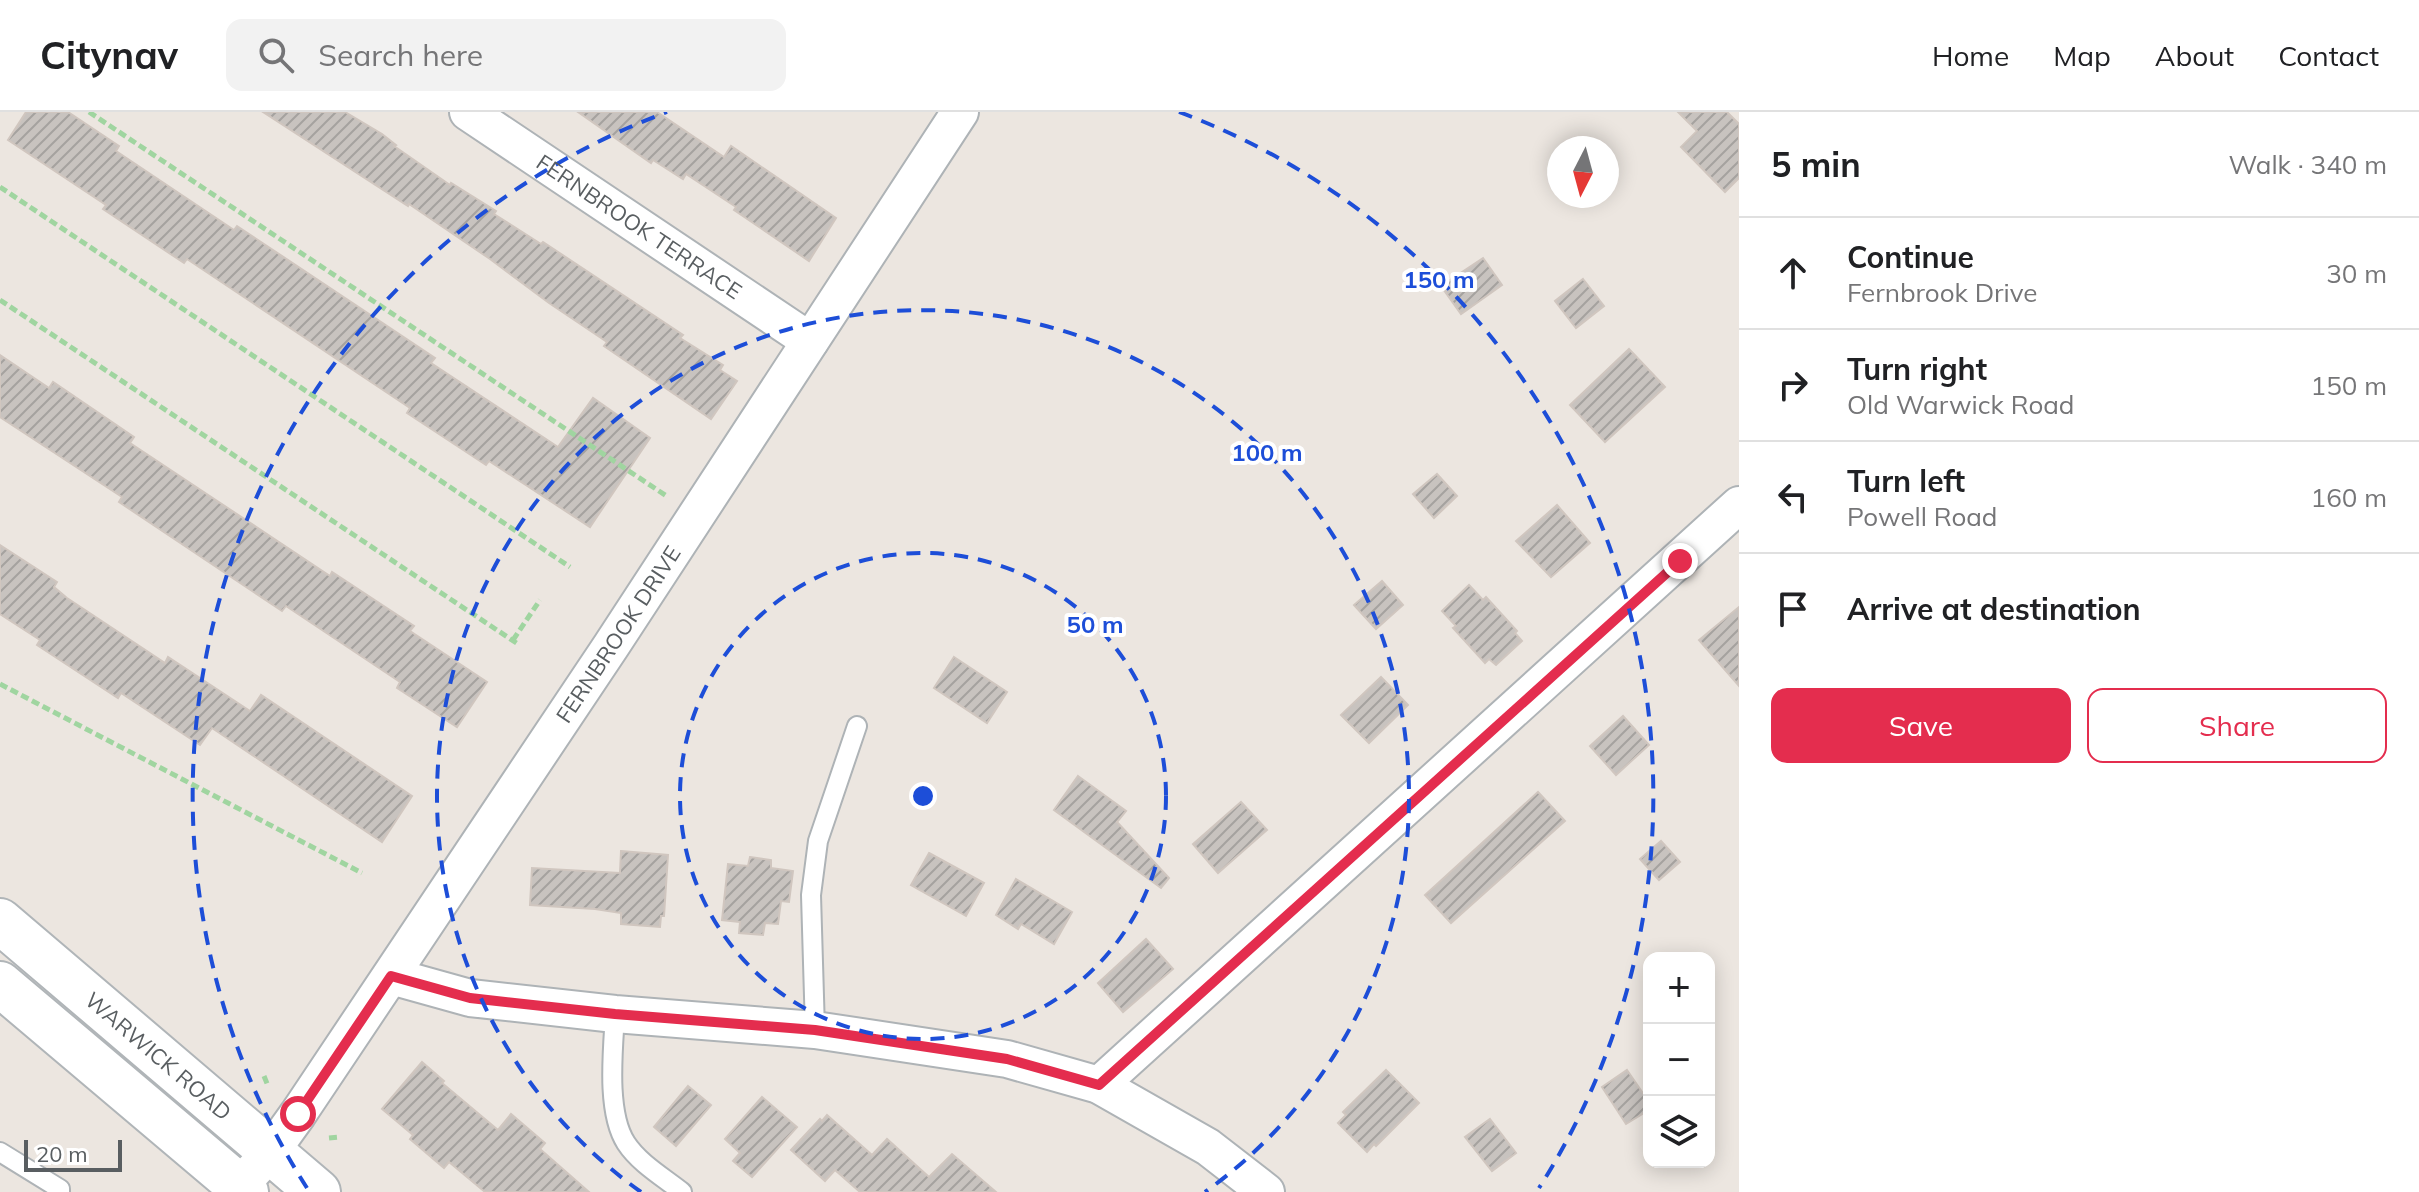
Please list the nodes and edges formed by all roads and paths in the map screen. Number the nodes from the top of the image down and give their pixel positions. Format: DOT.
graph roads {
  1 [pos="89,112"];
  2 [pos="468,112"];
  3 [pos="960,112"];
  4 [pos="0,187"];
  5 [pos="0,300"];
  6 [pos="810,341"];
  7 [pos="679,504"];
  8 [pos="1739,505"];
  9 [pos="570,567"];
  10 [pos="540,600"];
  11 [pos="0,684"];
  12 [pos="857,726"];
  13 [pos="362,873"];
  14 [pos="0,921"];
  15 [pos="391,976"];
  16 [pos="0,984"];
  17 [pos="615,1014"];
  18 [pos="815,1030"];
  19 [pos="264,1076"];
  20 [pos="1099,1085"];
  21 [pos="268,1086"];
  22 [pos="339,1137"];
  23 [pos="329,1138"];
  24 [pos="0,1152"];
  25 [pos="270,1153"];
  26 [pos="243,1189"];
  27 [pos="60,1192"];
  28 [pos="318,1192"];
  29 [pos="682,1192"];
  30 [pos="1266,1192"];
  1 -- 7 [label="path"];
  2 -- 6 [label="street, FERNBROOK TERRACE"];
  3 -- 6 [label="street, FERNBROOK DRIVE"];
  4 -- 9 [label="path"];
  5 -- 10 [label="path"];
  6 -- 15 [label="street, FERNBROOK DRIVE"];
  8 -- 20 [label="street"];
  11 -- 13 [label="path"];
  12 -- 18 [label="lane"];
  14 -- 25 [label="main road, WARWICK ROAD"];
  15 -- 17 [label="street"];
  15 -- 25 [label="street, FERNBROOK DRIVE"];
  16 -- 26 [label="main road, WARWICK ROAD"];
  17 -- 18 [label="street"];
  17 -- 29 [label="lane"];
  18 -- 20 [label="street"];
  19 -- 21 [label="path"];
  20 -- 30 [label="street"];
  22 -- 23 [label="path"];
  24 -- 27 [label="lane"];
  25 -- 26 [label="street, FERNBROOK DRIVE"];
  25 -- 28 [label="main road, WARWICK ROAD"];
}
